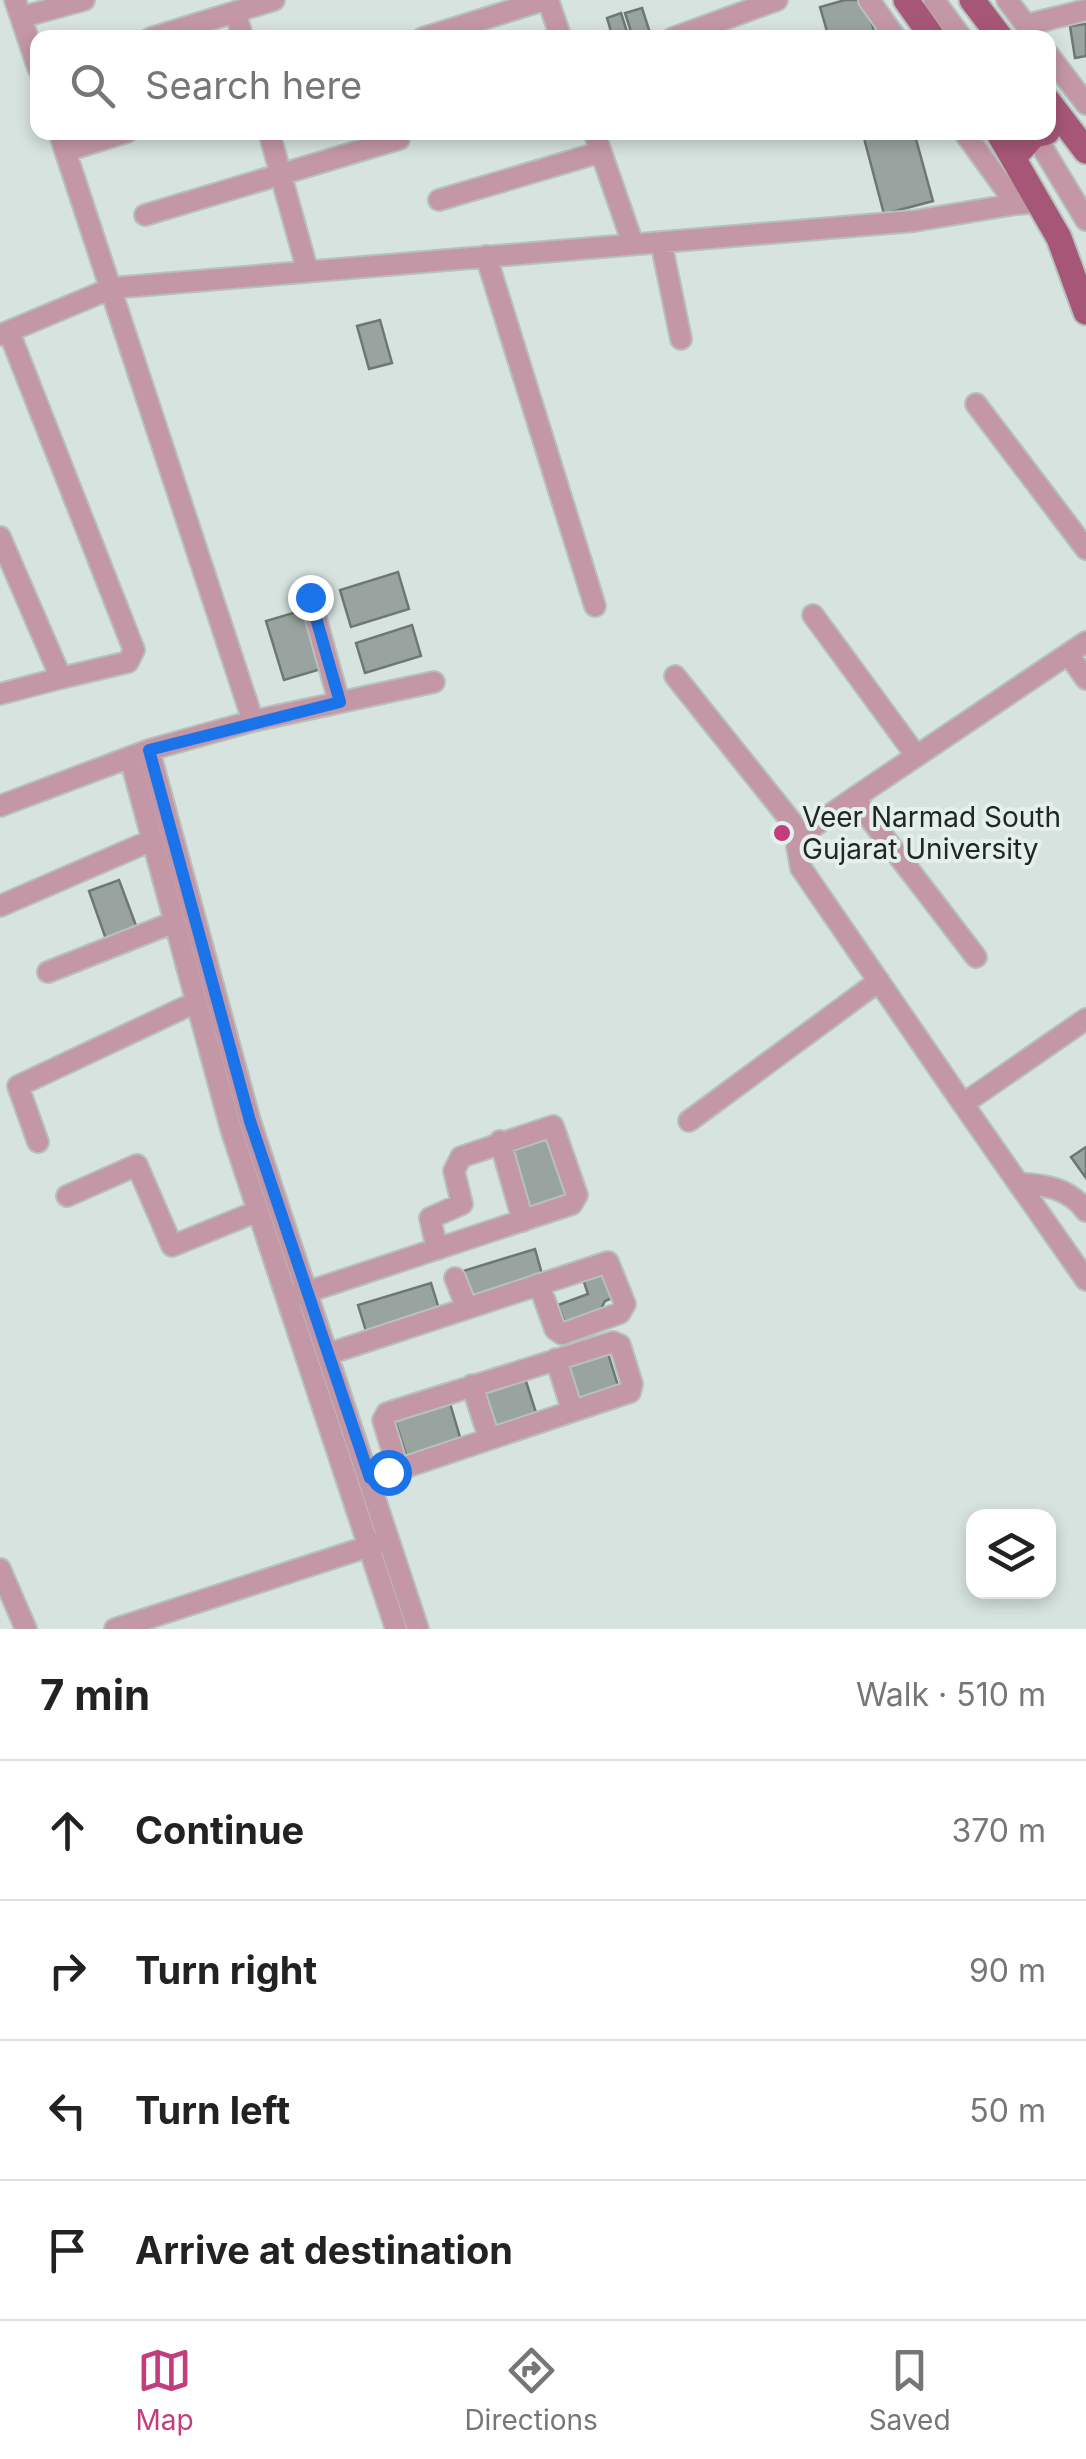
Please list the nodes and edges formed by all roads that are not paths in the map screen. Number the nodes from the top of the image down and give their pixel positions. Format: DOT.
graph roads {
  1 [pos="84,0"];
  2 [pos="274,0"];
  3 [pos="546,0"];
  4 [pos="777,0"];
  5 [pos="869,0"];
  6 [pos="906,0"];
  7 [pos="934,0"];
  8 [pos="972,0"];
  9 [pos="1007,0"];
  10 [pos="19,8"];
  11 [pos="1086,10"];
  12 [pos="236,12"];
  13 [pos="178,30"];
  14 [pos="240,30"];
  15 [pos="449,30"];
  16 [pos="558,30"];
  17 [pos="695,30"];
  18 [pos="890,30"];
  19 [pos="928,30"];
  20 [pos="956,30"];
  21 [pos="995,30"];
  22 [pos="1030,30"];
  23 [pos="1034,30"];
  24 [pos="30,43"];
  25 [pos="1056,65"];
  26 [pos="1086,104"];
  27 [pos="1056,137"];
  28 [pos="271,140"];
  29 [pos="396,140"];
  30 [pos="971,140"];
  31 [pos="1003,140"];
  32 [pos="1036,140"];
  33 [pos="1050,140"];
  34 [pos="62,142"];
  35 [pos="597,142"];
  36 [pos="1086,151"];
  37 [pos="1013,158"];
  38 [pos="280,174"];
  39 [pos="439,200"];
  40 [pos="1028,203"];
  41 [pos="145,215"];
  42 [pos="1086,220"];
  43 [pos="1086,230"];
  44 [pos="1059,238"];
  45 [pos="661,242"];
  46 [pos="632,244"];
  47 [pos="486,256"];
  48 [pos="306,269"];
  49 [pos="112,288"];
  50 [pos="1086,312"];
  51 [pos="5,333"];
  52 [pos="681,339"];
  53 [pos="976,404"];
  54 [pos="0,538"];
  55 [pos="1086,550"];
  56 [pos="310,597"];
  57 [pos="596,606"];
  58 [pos="813,615"];
  59 [pos="1077,649"];
  60 [pos="675,676"];
  61 [pos="61,678"];
  62 [pos="1086,678"];
  63 [pos="434,682"];
  64 [pos="0,694"];
  65 [pos="340,702"];
  66 [pos="252,722"];
  67 [pos="140,754"];
  68 [pos="915,754"];
  69 [pos="854,798"];
  70 [pos="0,806"];
  71 [pos="803,836"];
  72 [pos="150,841"];
  73 [pos="0,906"];
  74 [pos="172,924"];
  75 [pos="976,957"];
  76 [pos="48,972"];
  77 [pos="879,981"];
  78 [pos="194,1003"];
  79 [pos="1086,1019"];
  80 [pos="963,1104"];
  81 [pos="689,1121"];
  82 [pos="500,1141"];
  83 [pos="38,1142"];
  84 [pos="1018,1183"];
  85 [pos="66,1196"];
  86 [pos="258,1211"];
  87 [pos="1086,1212"];
  88 [pos="523,1221"];
  89 [pos="437,1249"];
  90 [pos="455,1278"];
  91 [pos="1086,1280"];
  92 [pos="539,1284"];
  93 [pos="298,1295"];
  94 [pos="466,1308"];
  95 [pos="328,1354"];
  96 [pos="556,1359"];
  97 [pos="472,1385"];
  98 [pos="572,1410"];
  99 [pos="490,1438"];
  100 [pos="398,1469"];
  101 [pos="370,1478"];
  102 [pos="380,1542"];
  103 [pos="0,1570"];
  104 [pos="26,1629"];
  105 [pos="115,1629"];
  106 [pos="396,1629"];
  107 [pos="418,1629"];
  1 -- 10 [label="street"];
  2 -- 12 [label="street"];
  3 -- 15 [label="street"];
  3 -- 16 [label="street"];
  4 -- 17 [label="street"];
  5 -- 18 [label="street"];
  6 -- 19 [label="main road"];
  7 -- 20 [label="street"];
  8 -- 21 [label="main road"];
  9 -- 22 [label="street"];
  10 -- 24 [label="street"];
  11 -- 23 [label="street"];
  12 -- 13 [label="street"];
  12 -- 14 [label="street"];
  25 -- 26 [label="street"];
  27 -- 36 [label="main road"];
  28 -- 38 [label="street"];
  29 -- 38 [label="street"];
  30 -- 40 [label="street"];
  31 -- 37 [label="main road"];
  32 -- 37 [label="main road"];
  33 -- 42 [label="street"];
  34 -- 49 [label="street"];
  35 -- 39 [label="street"];
  35 -- 46 [label="street"];
  37 -- 40 [label="main road"];
  38 -- 41 [label="street"];
  38 -- 48 [label="street"];
  40 -- 44 [label="main road"];
  40 -- 45 [label="street"];
  43 -- 44 [label="street"];
  44 -- 50 [label="main road"];
  45 -- 46 [label="street"];
  45 -- 52 [label="street"];
  46 -- 47 [label="street"];
  47 -- 48 [label="street"];
  47 -- 57 [label="street"];
  48 -- 49 [label="street"];
  49 -- 51 [label="street"];
  49 -- 66 [label="street"];
  51 -- 61 [label="street"];
  53 -- 55 [label="street"];
  54 -- 61 [label="street"];
  56 -- 65 [label="street"];
  58 -- 68 [label="street"];
  59 -- 62 [label="street"];
  59 -- 68 [label="street"];
  60 -- 71 [label="street"];
  61 -- 64 [label="street"];
  63 -- 65 [label="street"];
  65 -- 66 [label="street"];
  66 -- 67 [label="street"];
  67 -- 70 [label="street"];
  67 -- 72 [label="street"];
  67 -- 93 [label="street"];
  68 -- 69 [label="street"];
  69 -- 71 [label="street"];
  69 -- 75 [label="street"];
  71 -- 77 [label="street"];
  72 -- 73 [label="street"];
  72 -- 74 [label="street"];
  74 -- 76 [label="street"];
  74 -- 78 [label="street"];
  77 -- 80 [label="street"];
  77 -- 81 [label="street"];
  78 -- 83 [label="street"];
  78 -- 86 [label="street"];
  79 -- 80 [label="street"];
  80 -- 84 [label="street"];
  82 -- 88 [label="street"];
  82 -- 88 [label="street"];
  82 -- 89 [label="street"];
  84 -- 87 [label="street"];
  84 -- 91 [label="street"];
  85 -- 86 [label="street"];
  86 -- 93 [label="street"];
  88 -- 89 [label="street"];
  89 -- 93 [label="street"];
  90 -- 94 [label="street"];
  92 -- 94 [label="street"];
  93 -- 95 [label="street"];
  93 -- 102 [label="street"];
  94 -- 95 [label="street"];
  95 -- 101 [label="street"];
  96 -- 97 [label="street"];
  96 -- 98 [label="street"];
  96 -- 98 [label="street"];
  97 -- 99 [label="street"];
  97 -- 100 [label="street"];
  98 -- 99 [label="street"];
  99 -- 100 [label="street"];
  100 -- 101 [label="street"];
  101 -- 102 [label="street"];
  102 -- 105 [label="street"];
  102 -- 106 [label="street"];
  102 -- 107 [label="street"];
  103 -- 104 [label="street"];
}
